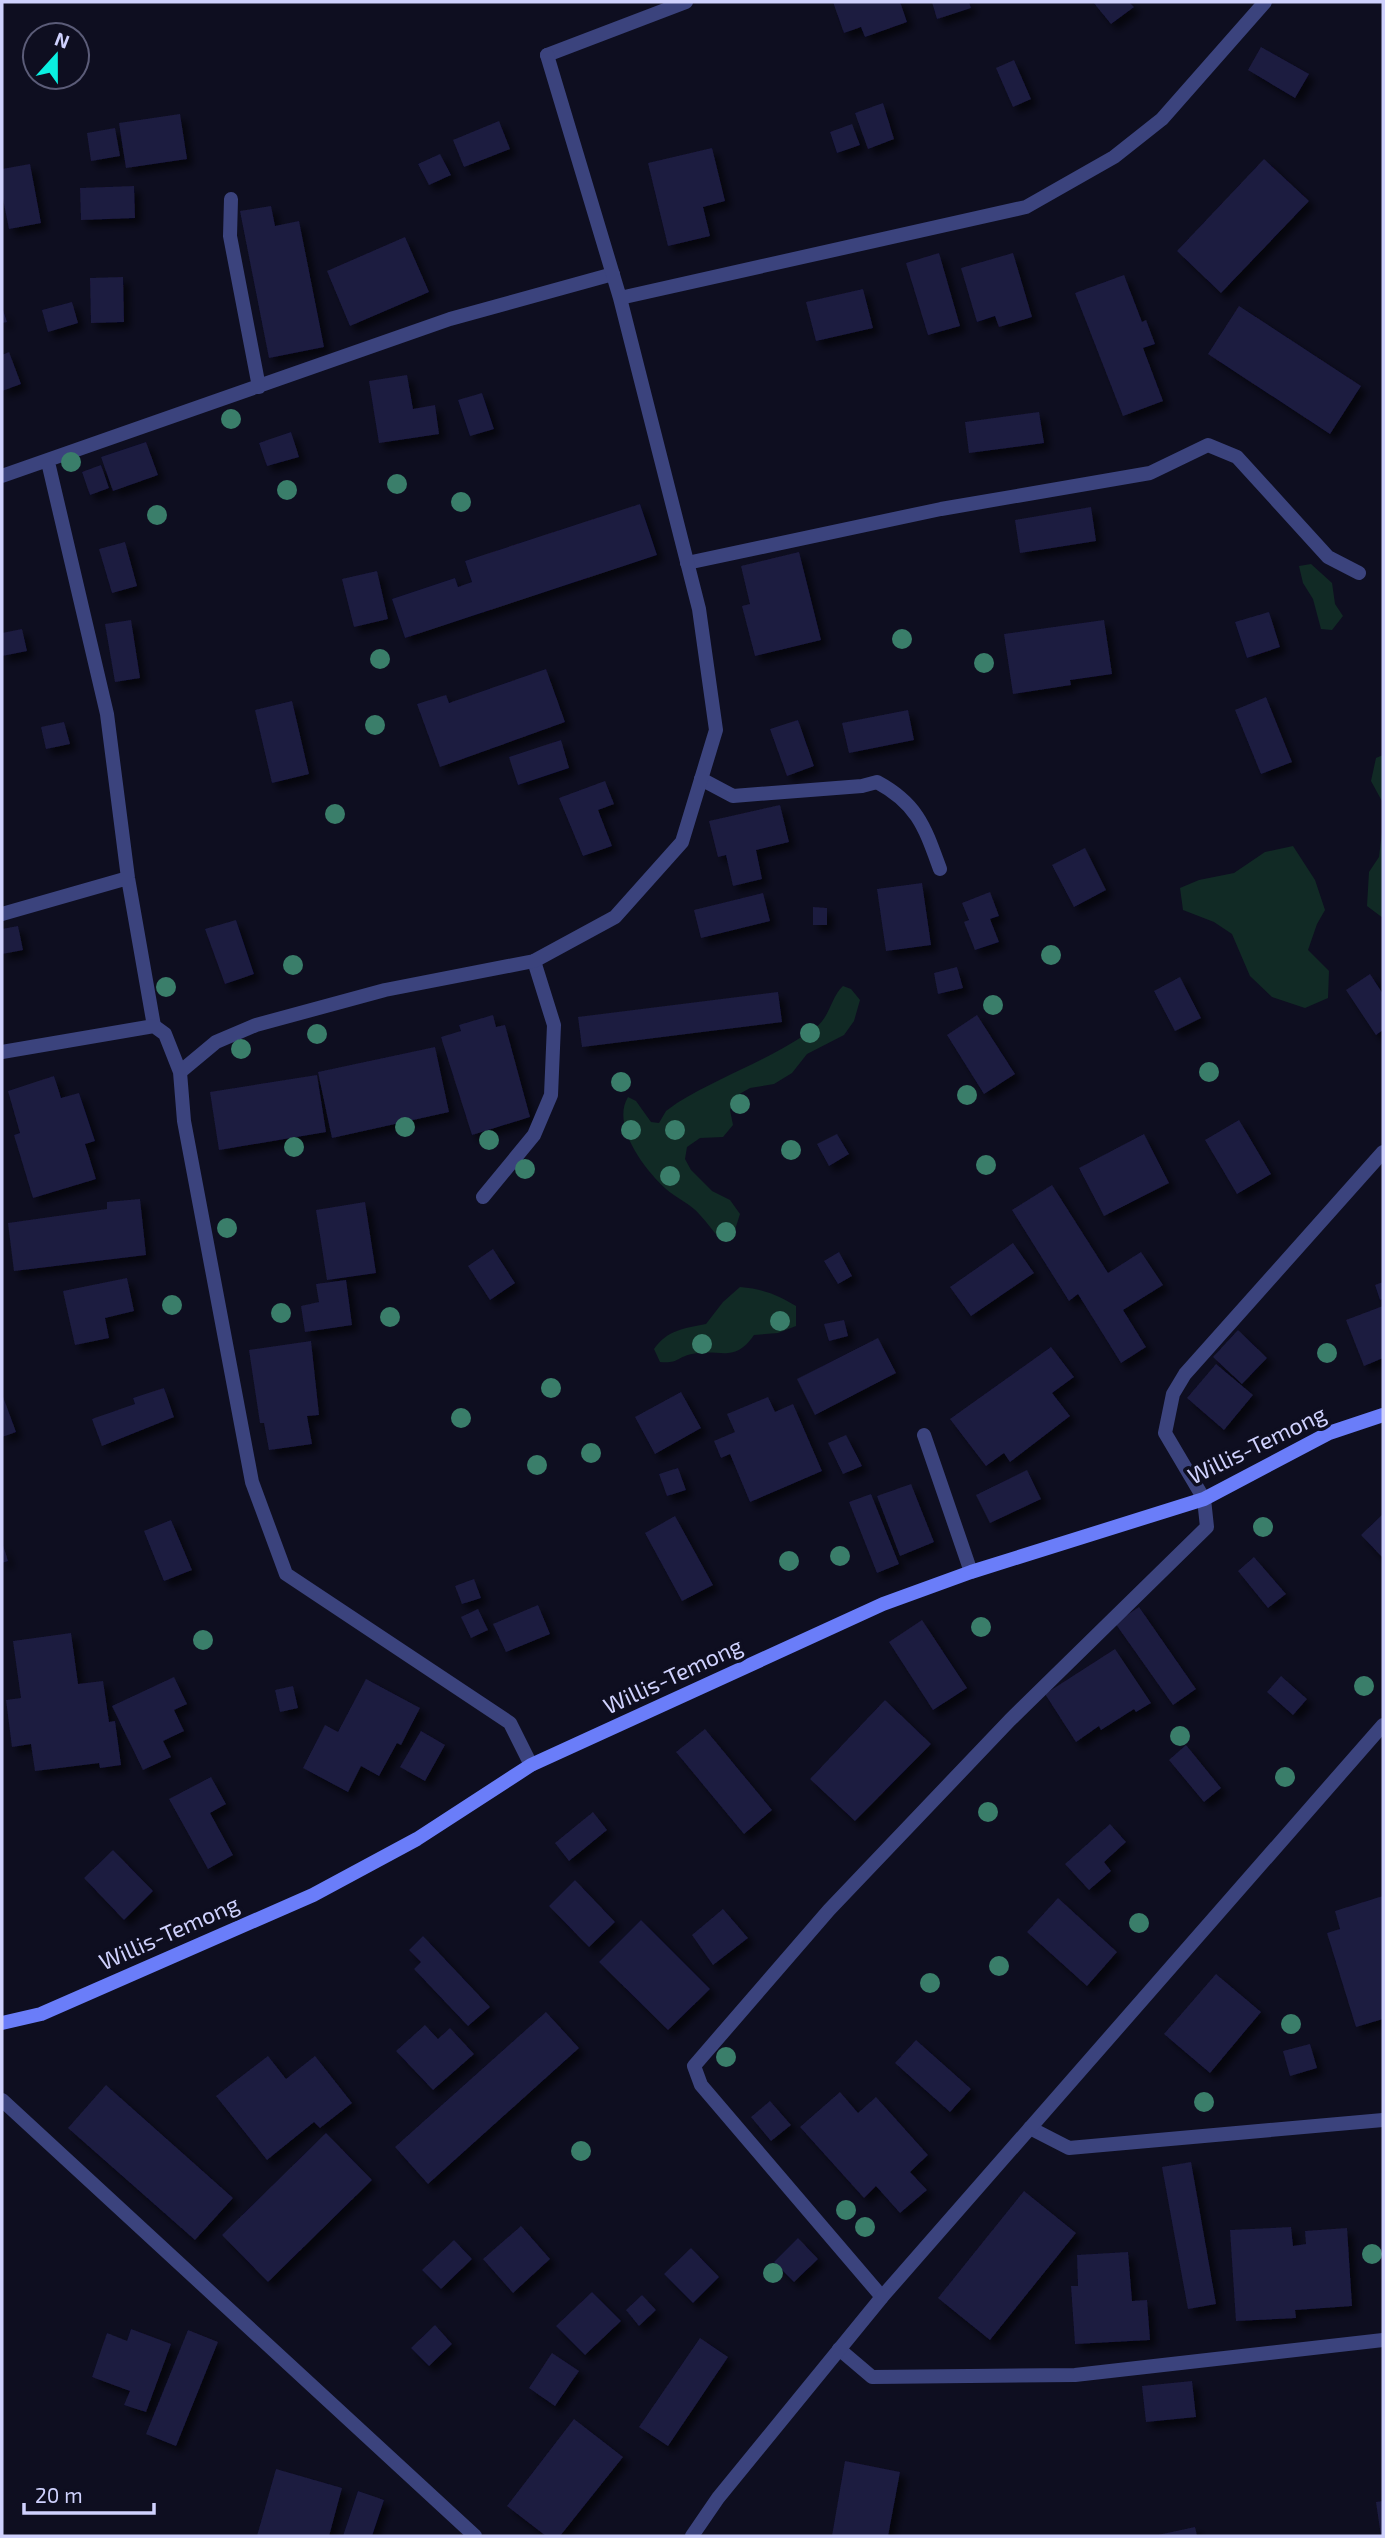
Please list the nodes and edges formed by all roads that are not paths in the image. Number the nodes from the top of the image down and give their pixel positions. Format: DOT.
graph roads {
  1 [pos="686,2"];
  2 [pos="1265,2"];
  3 [pos="231,199"];
  4 [pos="613,274"];
  5 [pos="620,298"];
  6 [pos="259,387"];
  7 [pos="48,462"];
  8 [pos="2,476"];
  9 [pos="687,563"];
  10 [pos="1359,573"];
  11 [pos="701,779"];
  12 [pos="940,869"];
  13 [pos="128,878"];
  14 [pos="2,914"];
  15 [pos="534,961"];
  16 [pos="154,1026"];
  17 [pos="2,1052"];
  18 [pos="180,1072"];
  19 [pos="1383,1152"];
  20 [pos="483,1197"];
  21 [pos="1383,1415"];
  22 [pos="924,1435"];
  23 [pos="1204,1499"];
  24 [pos="971,1572"];
  25 [pos="1383,1726"];
  26 [pos="531,1765"];
  27 [pos="2,2023"];
  28 [pos="2,2100"];
  29 [pos="1383,2120"];
  30 [pos="1030,2128"];
  31 [pos="882,2297"];
  32 [pos="1383,2340"];
  33 [pos="839,2349"];
  34 [pos="475,2536"];
  35 [pos="692,2536"];
  1 -- 4 [label="street"];
  2 -- 5 [label="street"];
  3 -- 6 [label="street"];
  4 -- 5 [label="street"];
  4 -- 6 [label="street"];
  5 -- 9 [label="street"];
  6 -- 7 [label="street"];
  7 -- 8 [label="street"];
  7 -- 13 [label="street"];
  9 -- 10 [label="street"];
  9 -- 11 [label="street"];
  11 -- 12 [label="street"];
  11 -- 15 [label="street"];
  13 -- 14 [label="street"];
  13 -- 16 [label="street"];
  15 -- 18 [label="street"];
  15 -- 20 [label="street"];
  16 -- 17 [label="street"];
  16 -- 18 [label="street"];
  18 -- 26 [label="street"];
  19 -- 23 [label="street"];
  21 -- 23 [label="main road, Willis-Temong"];
  22 -- 24 [label="street"];
  23 -- 24 [label="main road, Willis-Temong"];
  23 -- 31 [label="street"];
  24 -- 26 [label="main road, Willis-Temong"];
  25 -- 30 [label="street"];
  26 -- 27 [label="main road, Willis-Temong"];
  28 -- 34 [label="street"];
  29 -- 30 [label="street"];
  30 -- 31 [label="street"];
  31 -- 33 [label="street"];
  32 -- 33 [label="street"];
  33 -- 35 [label="street"];
}
